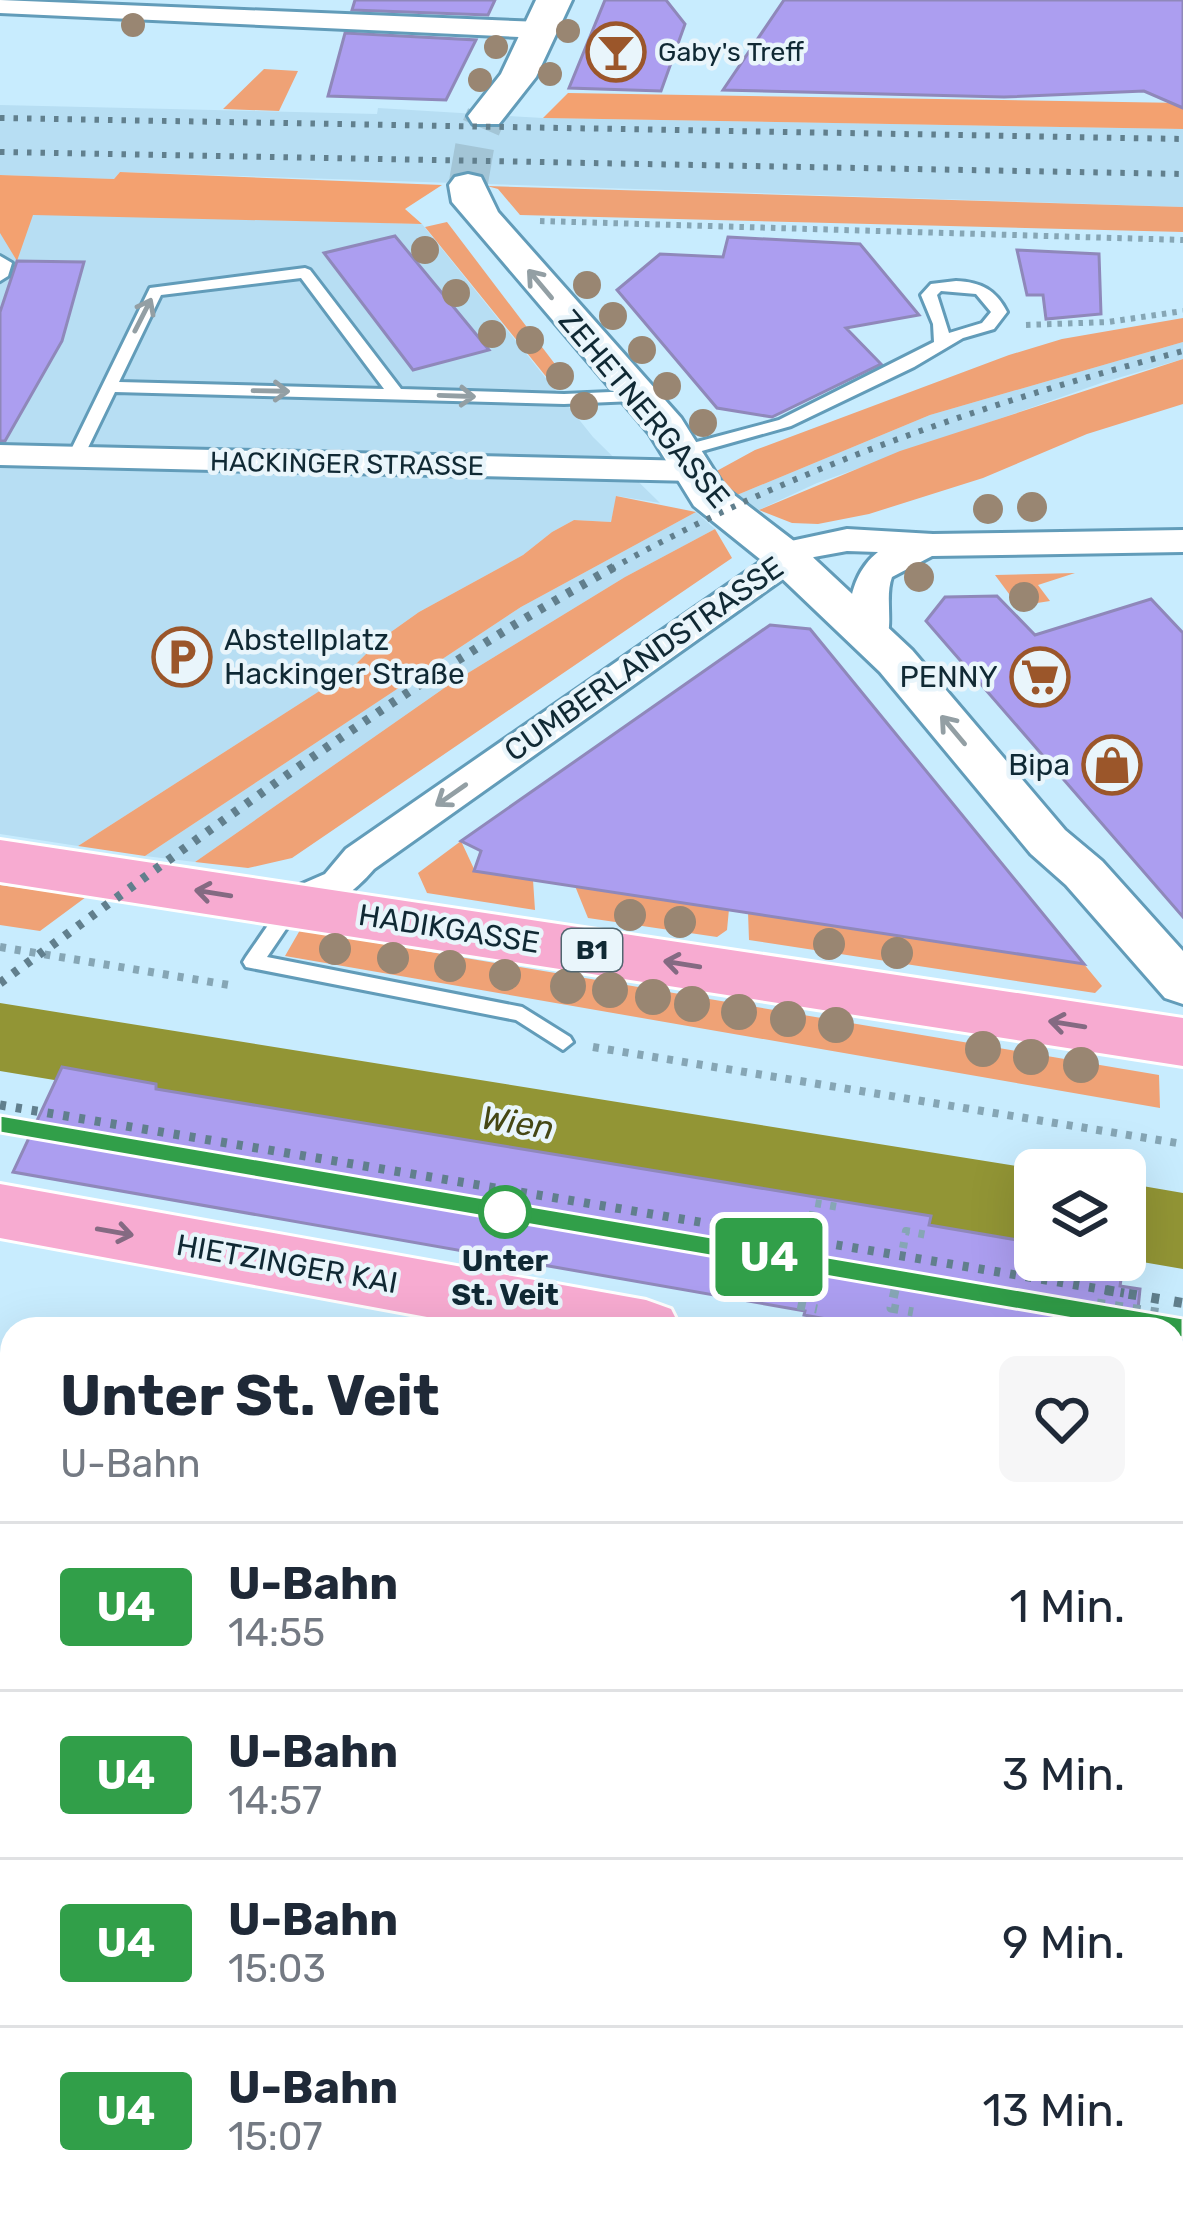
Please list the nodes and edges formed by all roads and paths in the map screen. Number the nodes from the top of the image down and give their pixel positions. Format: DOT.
graph roads {
  1 [pos="0,5"];
  2 [pos="548,15"];
  3 [pos="487,116"];
  4 [pos="476,202"];
  5 [pos="1183,240"];
  6 [pos="0,261"];
  7 [pos="0,276"];
  8 [pos="1183,311"];
  9 [pos="988,326"];
  10 [pos="942,343"];
  11 [pos="112,387"];
  12 [pos="396,394"];
  13 [pos="634,396"];
  14 [pos="0,455"];
  15 [pos="75,458"];
  16 [pos="690,461"];
  17 [pos="1183,541"];
  18 [pos="933,544"];
  19 [pos="787,558"];
  20 [pos="871,636"];
  21 [pos="0,860"];
  22 [pos="292,904"];
  23 [pos="1183,985"];
  24 [pos="563,1042"];
  25 [pos="1183,1042"];
  26 [pos="838,1208"];
  27 [pos="0,1211"];
  28 [pos="809,1232"];
  29 [pos="927,1235"];
  30 [pos="903,1248"];
  31 [pos="800,1273"];
  32 [pos="895,1289"];
  33 [pos="1096,1303"];
  34 [pos="817,1309"];
  35 [pos="914,1312"];
  36 [pos="1162,1313"];
  37 [pos="563,1317"];
  1 -- 2 [label="street"];
  2 -- 3 [label="street"];
  4 -- 5 [label="path"];
  13 -- 4 [label="street, ZEHETNERGASSE, one-way"];
  6 -- 7 [label="lane"];
  8 -- 9 [label="path"];
  9 -- 10 [label="lane"];
  9 -- 10 [label="lane"];
  10 -- 16 [label="lane"];
  11 -- 12 [label="lane, one-way"];
  11 -- 12 [label="lane, one-way"];
  11 -- 15 [label="lane"];
  12 -- 13 [label="lane, one-way"];
  13 -- 16 [label="street, ZEHETNERGASSE"];
  14 -- 15 [label="street, HACKINGER STRASSE"];
  15 -- 16 [label="street, HACKINGER STRASSE"];
  16 -- 19 [label="street, ZEHETNERGASSE"];
  17 -- 18 [label="street, CUMBERLANDSTRASSE"];
  18 -- 19 [label="street, CUMBERLANDSTRASSE"];
  18 -- 20 [label="street"];
  19 -- 20 [label="street, ZEHETNERGASSE"];
  19 -- 22 [label="street, CUMBERLANDSTRASSE, one-way"];
  23 -- 20 [label="street, ZEHETNERGASSE, one-way"];
  22 -- 21 [label="main road, HADIKGASSE / B1, one-way"];
  22 -- 24 [label="lane"];
  25 -- 22 [label="main road, HADIKGASSE / B1, one-way"];
  26 -- 28 [label="path"];
  27 -- 37 [label="main road, HIETZINGER KAI, one-way"];
  29 -- 30 [label="path"];
  31 -- 34 [label="path"];
  32 -- 35 [label="path"];
  33 -- 36 [label="path"];
}
